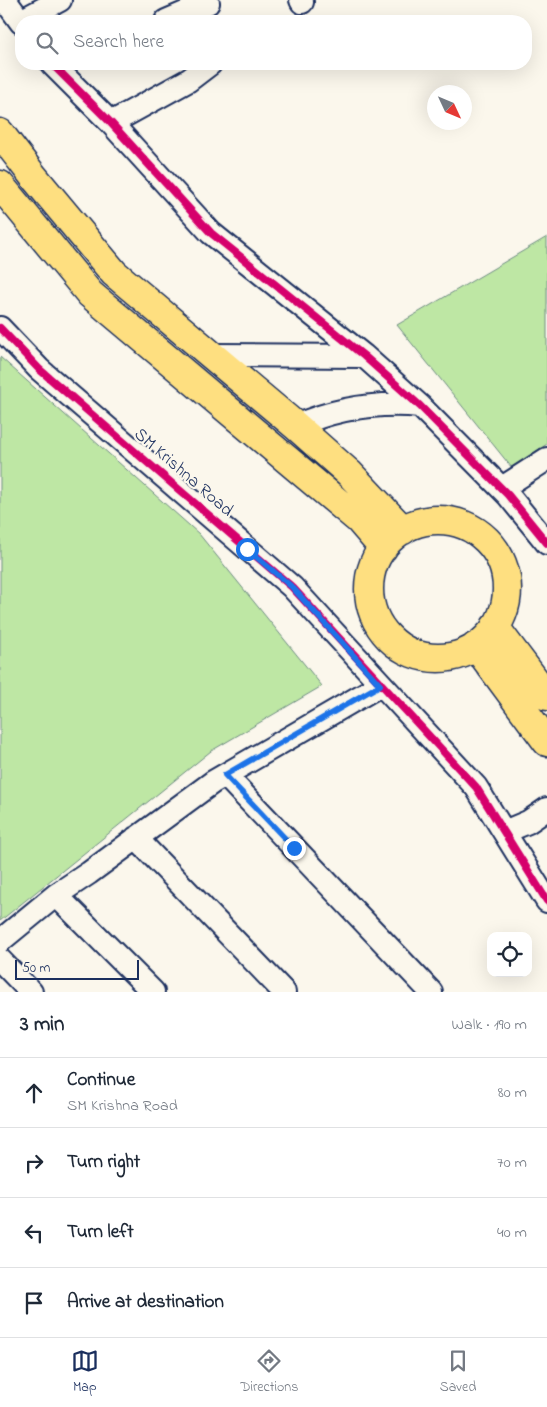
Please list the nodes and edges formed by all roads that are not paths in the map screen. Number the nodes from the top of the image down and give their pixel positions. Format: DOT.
graph roads {
  1 [pos="5,0"];
  2 [pos="60,0"];
  3 [pos="209,8"];
  4 [pos="27,15"];
  5 [pos="186,15"];
  6 [pos="63,70"];
  7 [pos="203,70"];
  8 [pos="111,123"];
  9 [pos="0,133"];
  10 [pos="0,186"];
  11 [pos="0,328"];
  12 [pos="210,355"];
  13 [pos="364,356"];
  14 [pos="420,406"];
  15 [pos="296,426"];
  16 [pos="547,459"];
  17 [pos="547,476"];
  18 [pos="507,494"];
  19 [pos="403,530"];
  20 [pos="547,543"];
  21 [pos="383,548"];
  22 [pos="496,626"];
  23 [pos="476,646"];
  24 [pos="380,685"];
  25 [pos="547,696"];
  26 [pos="547,742"];
  27 [pos="225,775"];
  28 [pos="547,809"];
  29 [pos="504,832"];
  30 [pos="136,838"];
  31 [pos="56,895"];
  32 [pos="547,901"];
  33 [pos="0,941"];
  34 [pos="0,960"];
  35 [pos="31,992"];
  36 [pos="153,992"];
  37 [pos="284,992"];
  38 [pos="431,992"];
  1 -- 4 [label="street"];
  2 -- 4 [label="street"];
  3 -- 5 [label="street"];
  6 -- 8 [label="street"];
  7 -- 8 [label="street"];
  8 -- 13 [label="street"];
  9 -- 12 [label="highway"];
  10 -- 21 [label="highway"];
  11 -- 24 [label="street, SM Krishna Road"];
  12 -- 13 [label="street"];
  12 -- 15 [label="highway"];
  13 -- 14 [label="street"];
  14 -- 15 [label="street"];
  14 -- 18 [label="street"];
  15 -- 19 [label="highway"];
  16 -- 18 [label="street"];
  17 -- 18 [label="street"];
  18 -- 20 [label="street"];
  19 -- 21 [label="highway"];
  19 -- 22 [label="highway"];
  21 -- 23 [label="highway"];
  22 -- 23 [label="highway"];
  22 -- 25 [label="highway"];
  23 -- 26 [label="highway"];
  24 -- 27 [label="street"];
  24 -- 29 [label="street, SM Krishna Road"];
  27 -- 30 [label="street"];
  27 -- 38 [label="street"];
  28 -- 29 [label="street"];
  29 -- 32 [label="street, SM Krishna Road"];
  30 -- 31 [label="street"];
  30 -- 37 [label="street"];
  31 -- 33 [label="street"];
  31 -- 36 [label="street"];
  34 -- 35 [label="street"];
}
